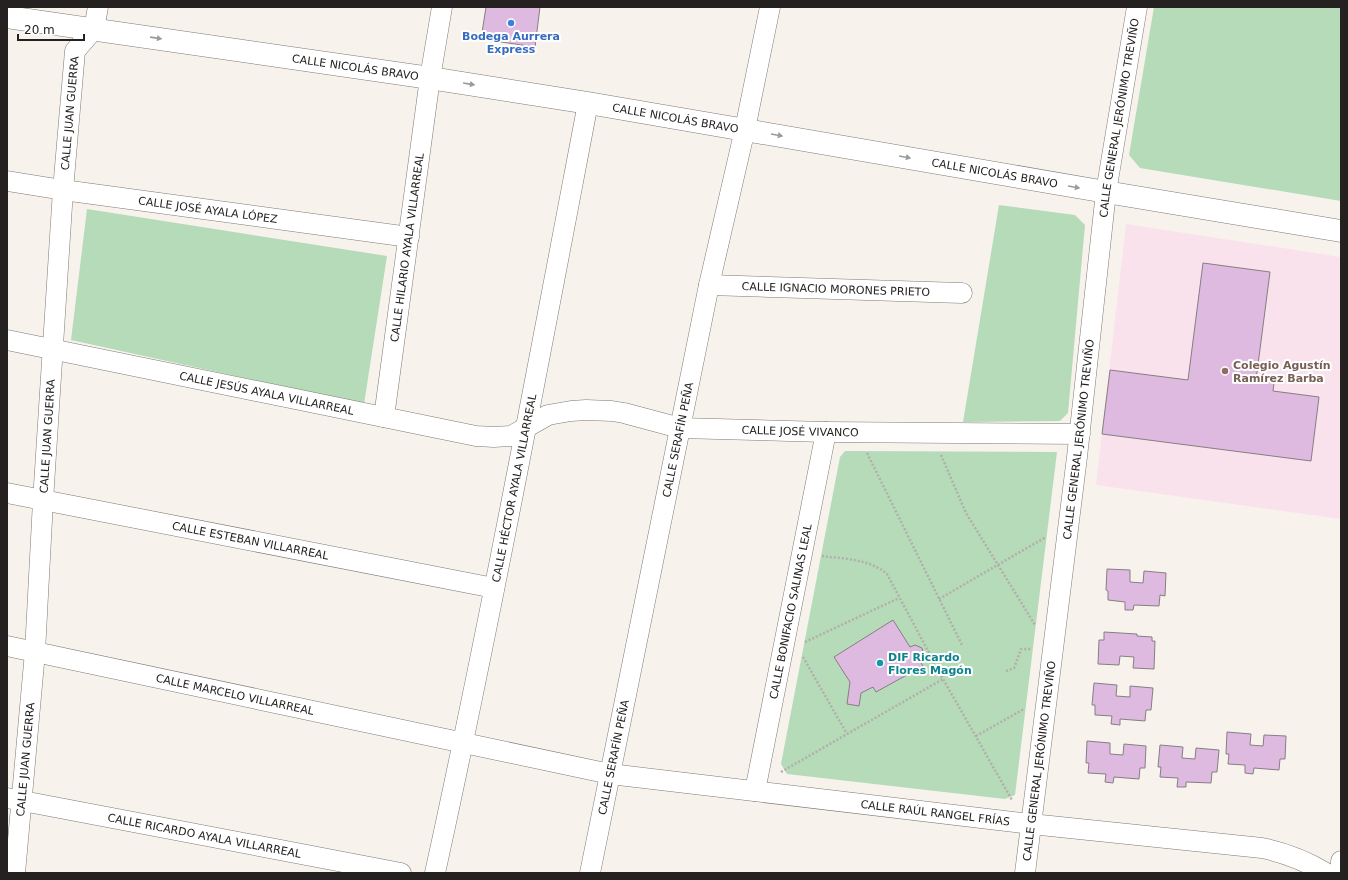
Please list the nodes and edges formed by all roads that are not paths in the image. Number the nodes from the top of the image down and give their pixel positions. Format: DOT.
graph roads {
  1 [pos="98,7"];
  2 [pos="442,7"];
  3 [pos="770,7"];
  4 [pos="1137,7"];
  5 [pos="7,17"];
  6 [pos="94,29"];
  7 [pos="430,78"];
  8 [pos="588,103"];
  9 [pos="745,129"];
  10 [pos="7,181"];
  11 [pos="63,190"];
  12 [pos="1106,192"];
  13 [pos="1341,230"];
  14 [pos="409,238"];
  15 [pos="709,285"];
  16 [pos="962,293"];
  17 [pos="7,340"];
  18 [pos="53,350"];
  19 [pos="384,417"];
  20 [pos="526,428"];
  21 [pos="680,428"];
  22 [pos="826,432"];
  23 [pos="1080,434"];
  24 [pos="7,494"];
  25 [pos="43,501"];
  26 [pos="494,588"];
  27 [pos="7,646"];
  28 [pos="35,652"];
  29 [pos="463,743"];
  30 [pos="610,774"];
  31 [pos="755,791"];
  32 [pos="14,799"];
  33 [pos="1032,824"];
  34 [pos="1341,861"];
  35 [pos="15,873"];
  36 [pos="401,873"];
  37 [pos="435,873"];
  38 [pos="590,873"];
  39 [pos="1025,873"];
  40 [pos="1326,873"];
  41 [pos="1341,873"];
  1 -- 6 [label="street"];
  2 -- 7 [label="street, CALLE HILARIO AYALA VILLARREAL"];
  3 -- 9 [label="street, CALLE SERAFÍN PEÑA"];
  4 -- 12 [label="street, CALLE GENERAL JERÓNIMO TREVIÑO"];
  5 -- 6 [label="street, CALLE NICOLÁS BRAVO"];
  6 -- 7 [label="street, CALLE NICOLÁS BRAVO, one-way"];
  6 -- 11 [label="street, CALLE JUAN GUERRA"];
  7 -- 8 [label="street, CALLE NICOLÁS BRAVO, one-way"];
  7 -- 14 [label="street, CALLE HILARIO AYALA VILLARREAL"];
  8 -- 9 [label="street, CALLE NICOLÁS BRAVO"];
  8 -- 20 [label="street, CALLE HÉCTOR AYALA VILLARREAL"];
  9 -- 12 [label="street, CALLE NICOLÁS BRAVO, one-way"];
  9 -- 15 [label="street, CALLE SERAFÍN PEÑA"];
  10 -- 11 [label="street, CALLE JOSÉ AYALA LÓPEZ"];
  11 -- 14 [label="street, CALLE JOSÉ AYALA LÓPEZ"];
  11 -- 18 [label="street, CALLE JUAN GUERRA"];
  12 -- 13 [label="street, CALLE NICOLÁS BRAVO"];
  12 -- 23 [label="street, CALLE GENERAL JERÓNIMO TREVIÑO"];
  14 -- 19 [label="street, CALLE HILARIO AYALA VILLARREAL"];
  15 -- 16 [label="street, CALLE IGNACIO MORONES PRIETO"];
  15 -- 21 [label="street, CALLE SERAFÍN PEÑA"];
  17 -- 18 [label="street, CALLE JESÚS AYALA VILLARREAL"];
  18 -- 19 [label="street, CALLE JESÚS AYALA VILLARREAL"];
  18 -- 25 [label="street, CALLE JUAN GUERRA"];
  19 -- 20 [label="street, CALLE JESÚS AYALA VILLARREAL"];
  20 -- 21 [label="street, CALLE JOSÉ VIVANCO"];
  20 -- 26 [label="street, CALLE HÉCTOR AYALA VILLARREAL"];
  21 -- 22 [label="street, CALLE JOSÉ VIVANCO"];
  21 -- 30 [label="street, CALLE SERAFÍN PEÑA"];
  22 -- 23 [label="street, CALLE JOSÉ VIVANCO"];
  22 -- 31 [label="street, CALLE BONIFACIO SALINAS LEAL"];
  23 -- 33 [label="street, CALLE GENERAL JERÓNIMO TREVIÑO"];
  24 -- 25 [label="street, CALLE ESTEBAN VILLARREAL"];
  25 -- 26 [label="street, CALLE ESTEBAN VILLARREAL"];
  25 -- 28 [label="street, CALLE JUAN GUERRA"];
  26 -- 29 [label="street, CALLE HÉCTOR AYALA VILLARREAL"];
  27 -- 28 [label="street, CALLE MARCELO VILLARREAL"];
  28 -- 29 [label="street, CALLE MARCELO VILLARREAL"];
  28 -- 32 [label="street, CALLE JUAN GUERRA"];
  29 -- 30 [label="street, CALLE MARCELO VILLARREAL"];
  29 -- 37 [label="street, CALLE HÉCTOR AYALA VILLARREAL"];
  30 -- 31 [label="street, CALLE RAÚL RANGEL FRÍAS"];
  30 -- 38 [label="street, CALLE SERAFÍN PEÑA"];
  31 -- 33 [label="street, CALLE RAÚL RANGEL FRÍAS"];
  32 -- 35 [label="street, CALLE JUAN GUERRA"];
  32 -- 36 [label="street, CALLE RICARDO AYALA VILLARREAL"];
  33 -- 39 [label="street, CALLE GENERAL JERÓNIMO TREVIÑO"];
  33 -- 40 [label="street, CALLE RAÚL RANGEL FRÍAS"];
  34 -- 41 [label="street"];
}
